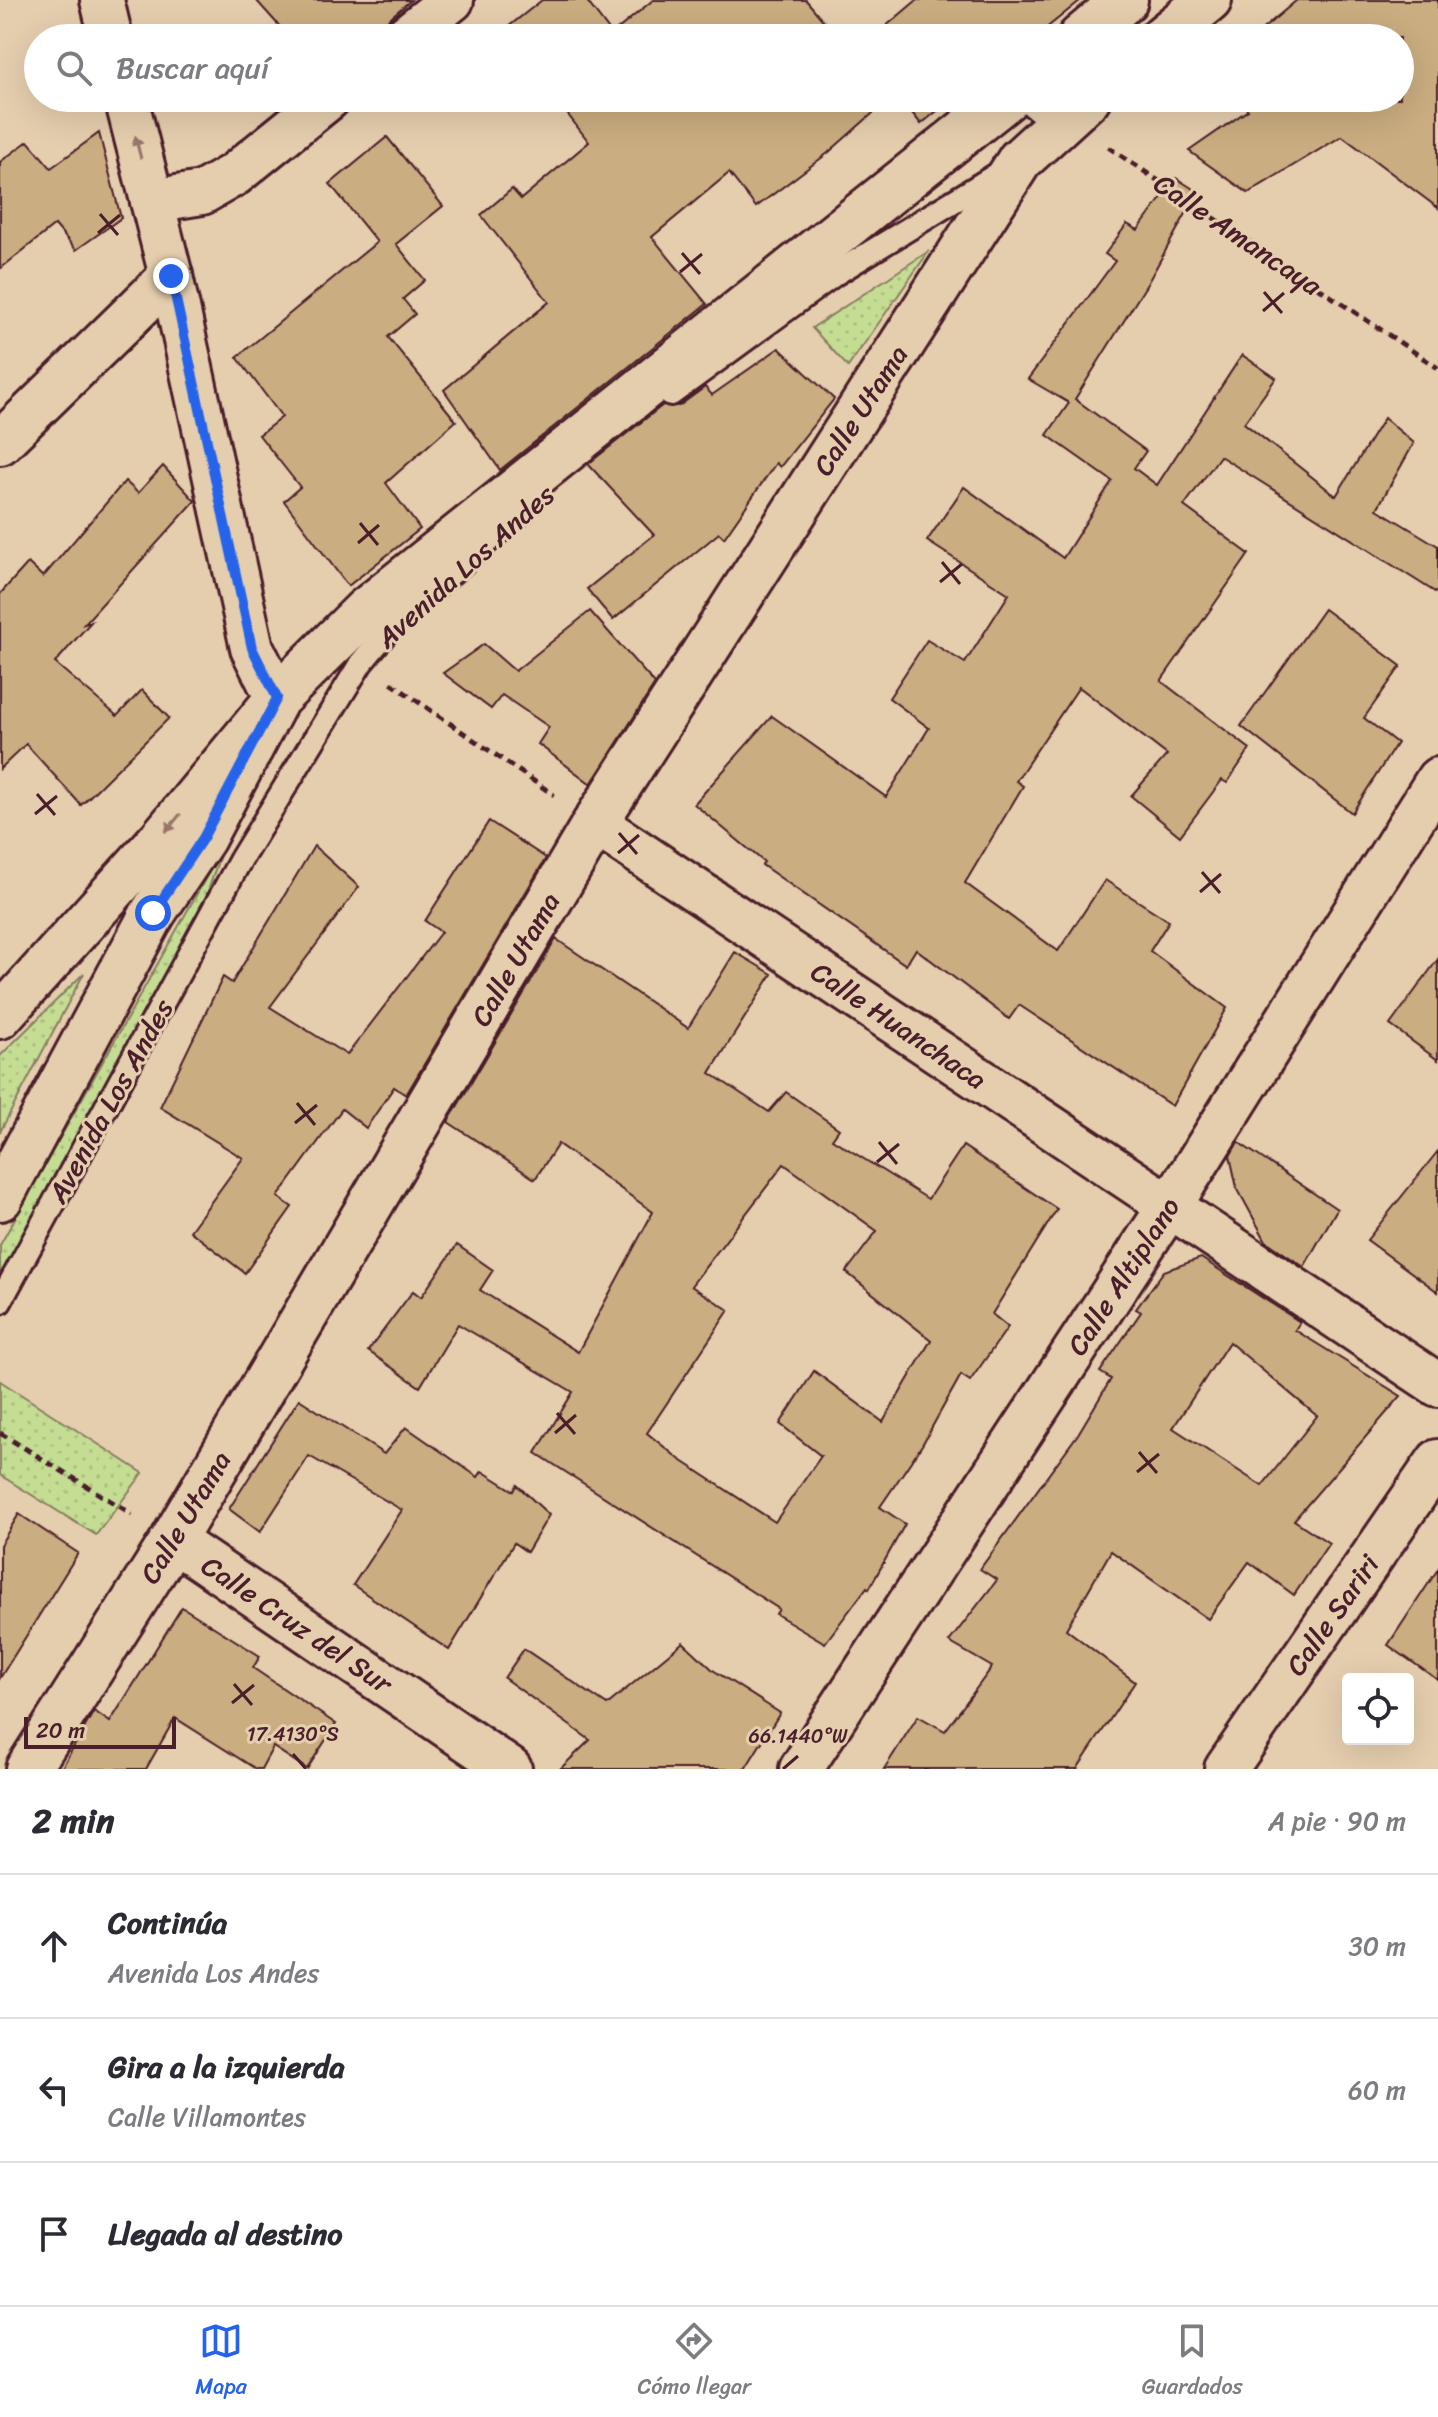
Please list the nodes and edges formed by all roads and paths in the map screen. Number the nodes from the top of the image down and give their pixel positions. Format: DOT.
graph roads {
  1 [pos="102,0"];
  2 [pos="452,0"];
  3 [pos="1125,0"];
  4 [pos="1209,0"];
  5 [pos="108,24"];
  6 [pos="422,24"];
  7 [pos="1097,24"];
  8 [pos="1179,24"];
  9 [pos="130,112"];
  10 [pos="312,112"];
  11 [pos="989,112"];
  12 [pos="1057,112"];
  13 [pos="1074,112"];
  14 [pos="1020,160"];
  15 [pos="152,201"];
  16 [pos="171,276"];
  17 [pos="1438,368"];
  18 [pos="0,443"];
  19 [pos="361,663"];
  20 [pos="277,698"];
  21 [pos="1438,779"];
  22 [pos="595,823"];
  23 [pos="0,1017"];
  24 [pos="0,1198"];
  25 [pos="1169,1205"];
  26 [pos="0,1302"];
  27 [pos="1438,1385"];
  28 [pos="0,1433"];
  29 [pos="1438,1461"];
  30 [pos="173,1540"];
  31 [pos="28,1769"];
  32 [pos="510,1769"];
  33 [pos="801,1769"];
  34 [pos="1226,1769"];
  1 -- 5 [label="street"];
  2 -- 6 [label="street"];
  3 -- 7 [label="street"];
  4 -- 8 [label="street"];
  15 -- 9 [label="street, one-way"];
  10 -- 15 [label="street"];
  11 -- 20 [label="street, Avenida Los Andes"];
  12 -- 14 [label="street, Avenida Los Andes"];
  13 -- 17 [label="path, Calle Amancaya"];
  14 -- 19 [label="lane, Avenida Los Andes"];
  14 -- 22 [label="street, Calle Utama"];
  15 -- 16 [label="street"];
  16 -- 18 [label="street"];
  16 -- 20 [label="street"];
  19 -- 22 [label="path"];
  19 -- 26 [label="lane, Avenida Los Andes"];
  20 -- 23 [label="street, one-way"];
  20 -- 24 [label="street, Avenida Los Andes"];
  21 -- 25 [label="street, Calle Altiplano"];
  22 -- 25 [label="street, Calle Huanchaca"];
  22 -- 30 [label="street, Calle Utama"];
  25 -- 27 [label="street, Calle Huanchaca"];
  25 -- 33 [label="street, Calle Altiplano"];
  28 -- 30 [label="path, Calle Cruz del Sur"];
  29 -- 34 [label="street, Calle Sariri"];
  30 -- 31 [label="street, Calle Utama"];
  30 -- 32 [label="street, Calle Cruz del Sur"];
}
